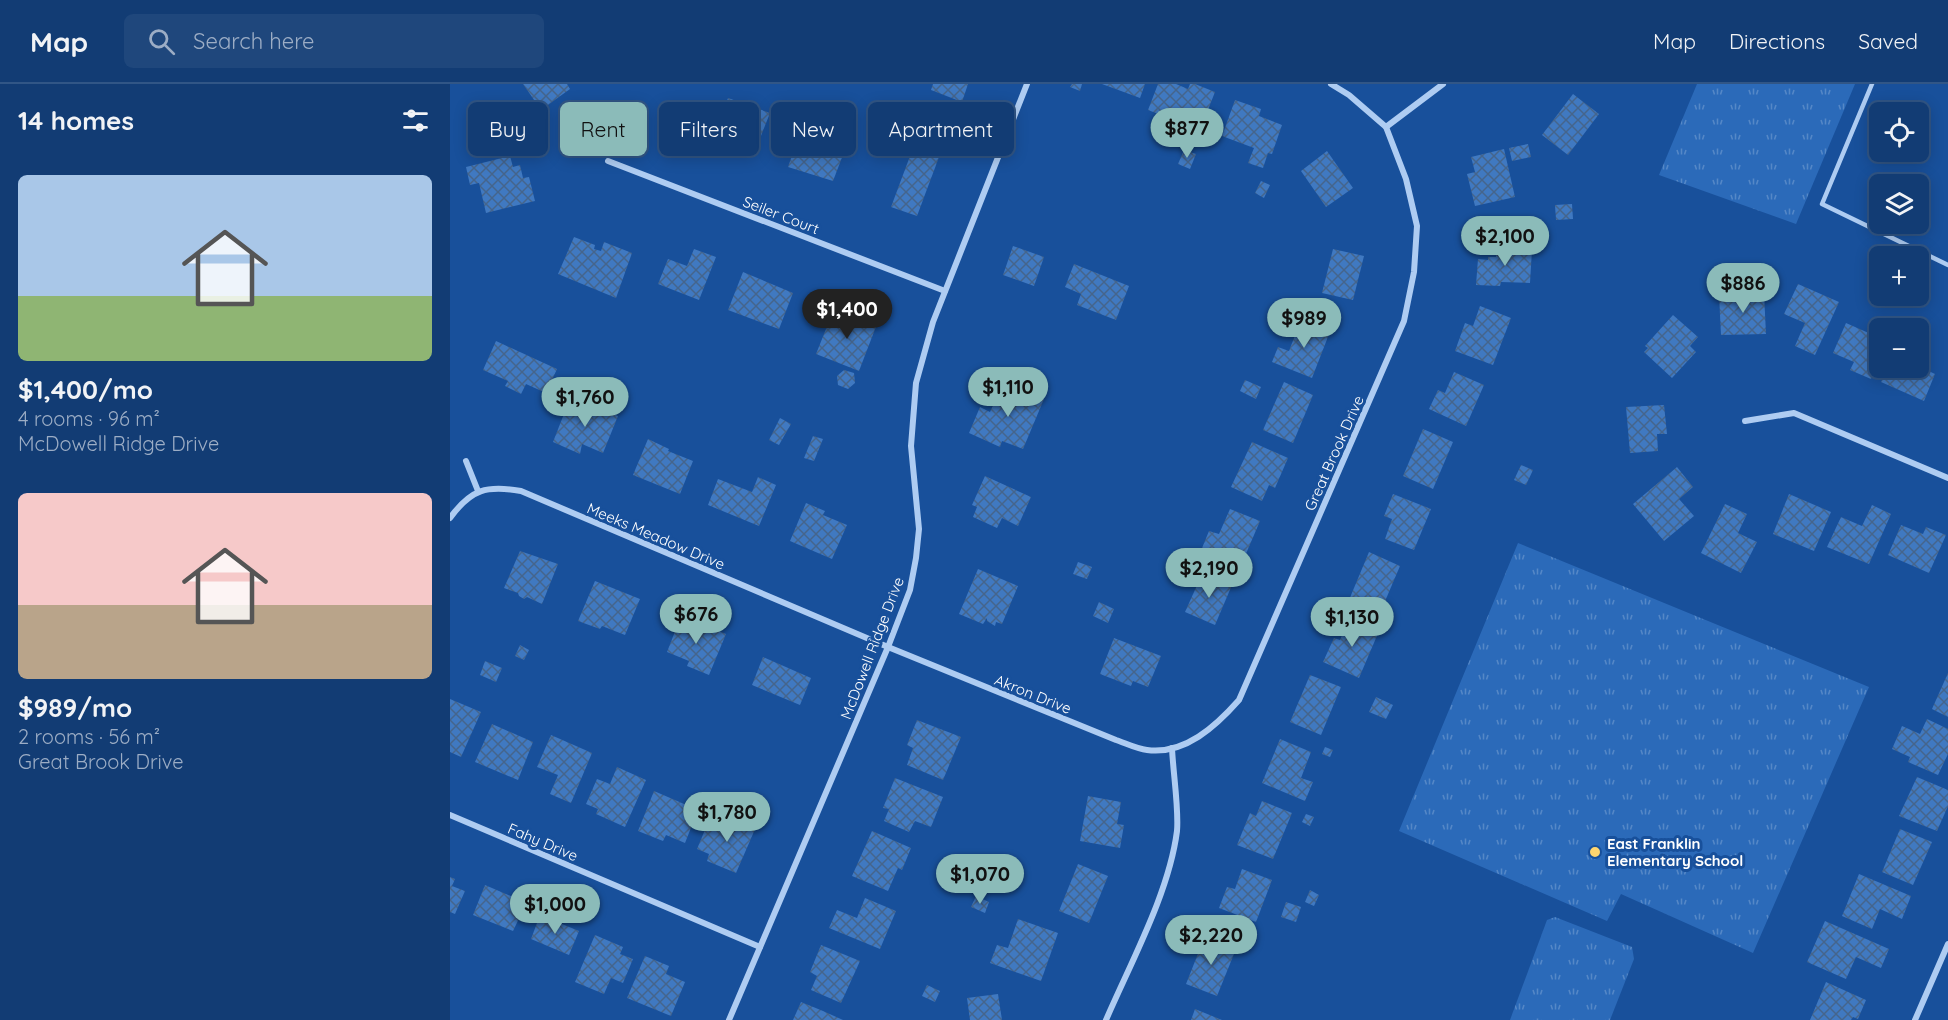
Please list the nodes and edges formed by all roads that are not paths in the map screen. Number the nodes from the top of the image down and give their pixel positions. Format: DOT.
graph roads {
  1 [pos="1027,84"];
  2 [pos="1331,84"];
  3 [pos="1443,84"];
  4 [pos="1872,84"];
  5 [pos="1386,127"];
  6 [pos="608,162"];
  7 [pos="1948,265"];
  8 [pos="945,291"];
  9 [pos="1745,421"];
  10 [pos="466,460"];
  11 [pos="1948,478"];
  12 [pos="478,491"];
  13 [pos="450,518"];
  14 [pos="888,647"];
  15 [pos="1172,748"];
  16 [pos="450,815"];
  17 [pos="1948,944"];
  18 [pos="760,947"];
  19 [pos="729,1020"];
  20 [pos="1106,1020"];
  21 [pos="1915,1020"];
  1 -- 8 [label="street, McDowell Ridge Drive"];
  2 -- 5 [label="street"];
  3 -- 5 [label="street"];
  4 -- 7 [label="lane"];
  5 -- 15 [label="street, Great Brook Drive"];
  6 -- 8 [label="street, Seiler Court"];
  8 -- 14 [label="street, McDowell Ridge Drive"];
  9 -- 11 [label="street"];
  10 -- 12 [label="street"];
  12 -- 13 [label="street"];
  12 -- 14 [label="street, Meeks Meadow Drive"];
  14 -- 15 [label="street, Akron Drive"];
  14 -- 18 [label="street, McDowell Ridge Drive"];
  15 -- 20 [label="street"];
  16 -- 18 [label="street, Fahy Drive"];
  17 -- 21 [label="street"];
  18 -- 19 [label="street, McDowell Ridge Drive"];
}
